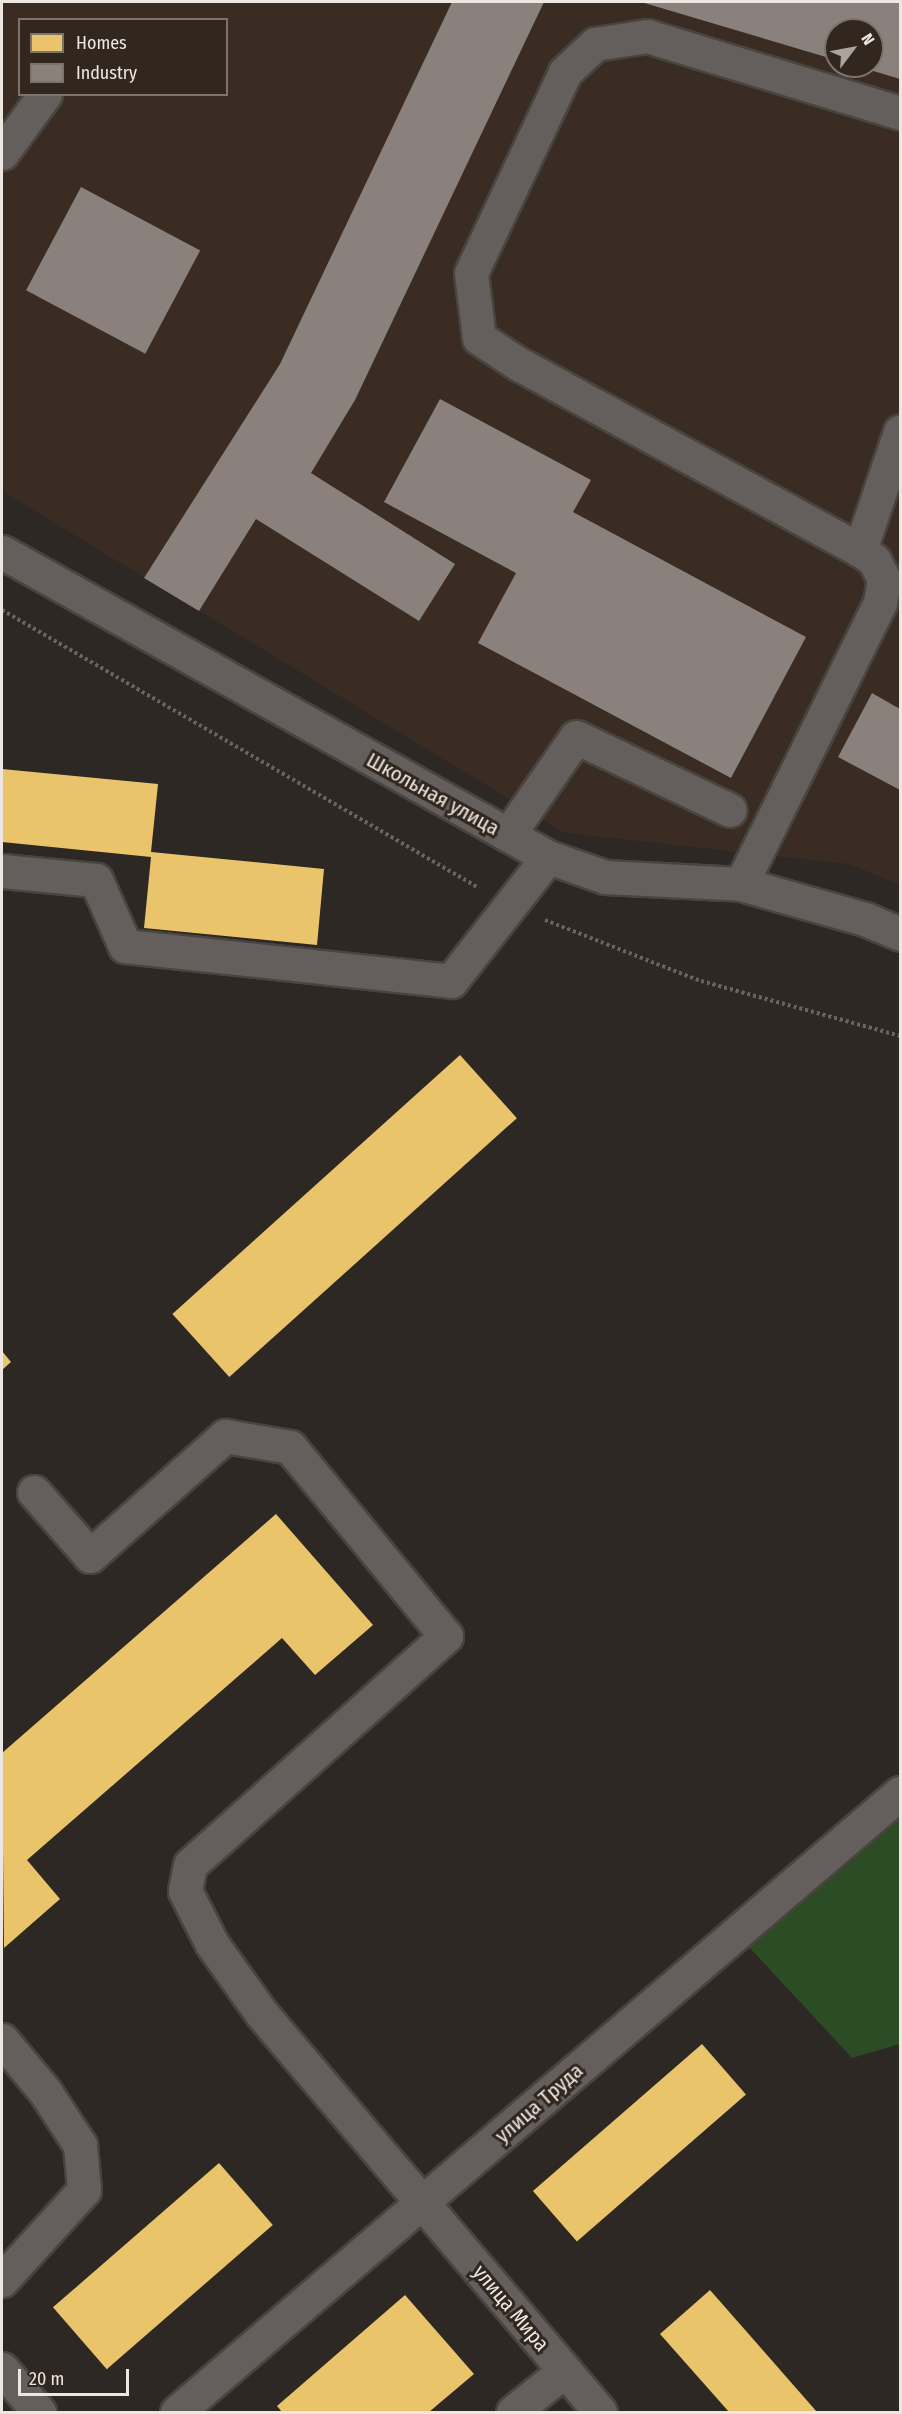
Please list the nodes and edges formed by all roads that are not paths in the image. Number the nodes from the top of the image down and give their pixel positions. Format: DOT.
graph roads {
  1 [pos="44,96"];
  2 [pos="900,113"];
  3 [pos="2,153"];
  4 [pos="900,432"];
  5 [pos="860,550"];
  6 [pos="2,552"];
  7 [pos="730,810"];
  8 [pos="508,835"];
  9 [pos="548,857"];
  10 [pos="2,871"];
  11 [pos="741,884"];
  12 [pos="900,933"];
  13 [pos="34,1492"];
  14 [pos="900,1793"];
  15 [pos="2,2040"];
  16 [pos="423,2203"];
  17 [pos="2,2280"];
  18 [pos="2,2368"];
  19 [pos="564,2371"];
  20 [pos="39,2412"];
  21 [pos="177,2412"];
  22 [pos="513,2412"];
  23 [pos="600,2412"];
  1 -- 3 [label="street"];
  2 -- 5 [label="street"];
  4 -- 5 [label="street"];
  5 -- 11 [label="street"];
  6 -- 8 [label="street, Школьная улица"];
  7 -- 8 [label="street"];
  8 -- 9 [label="street, Школьная улица"];
  9 -- 10 [label="street"];
  9 -- 11 [label="street, Школьная улица"];
  11 -- 12 [label="street, Школьная улица"];
  13 -- 16 [label="street, улица Мира"];
  14 -- 16 [label="street, улица Труда"];
  15 -- 17 [label="street"];
  16 -- 19 [label="street, улица Мира"];
  16 -- 21 [label="street, улица Труда"];
  18 -- 20 [label="street"];
  19 -- 22 [label="street"];
  19 -- 23 [label="street, улица Мира"];
}
